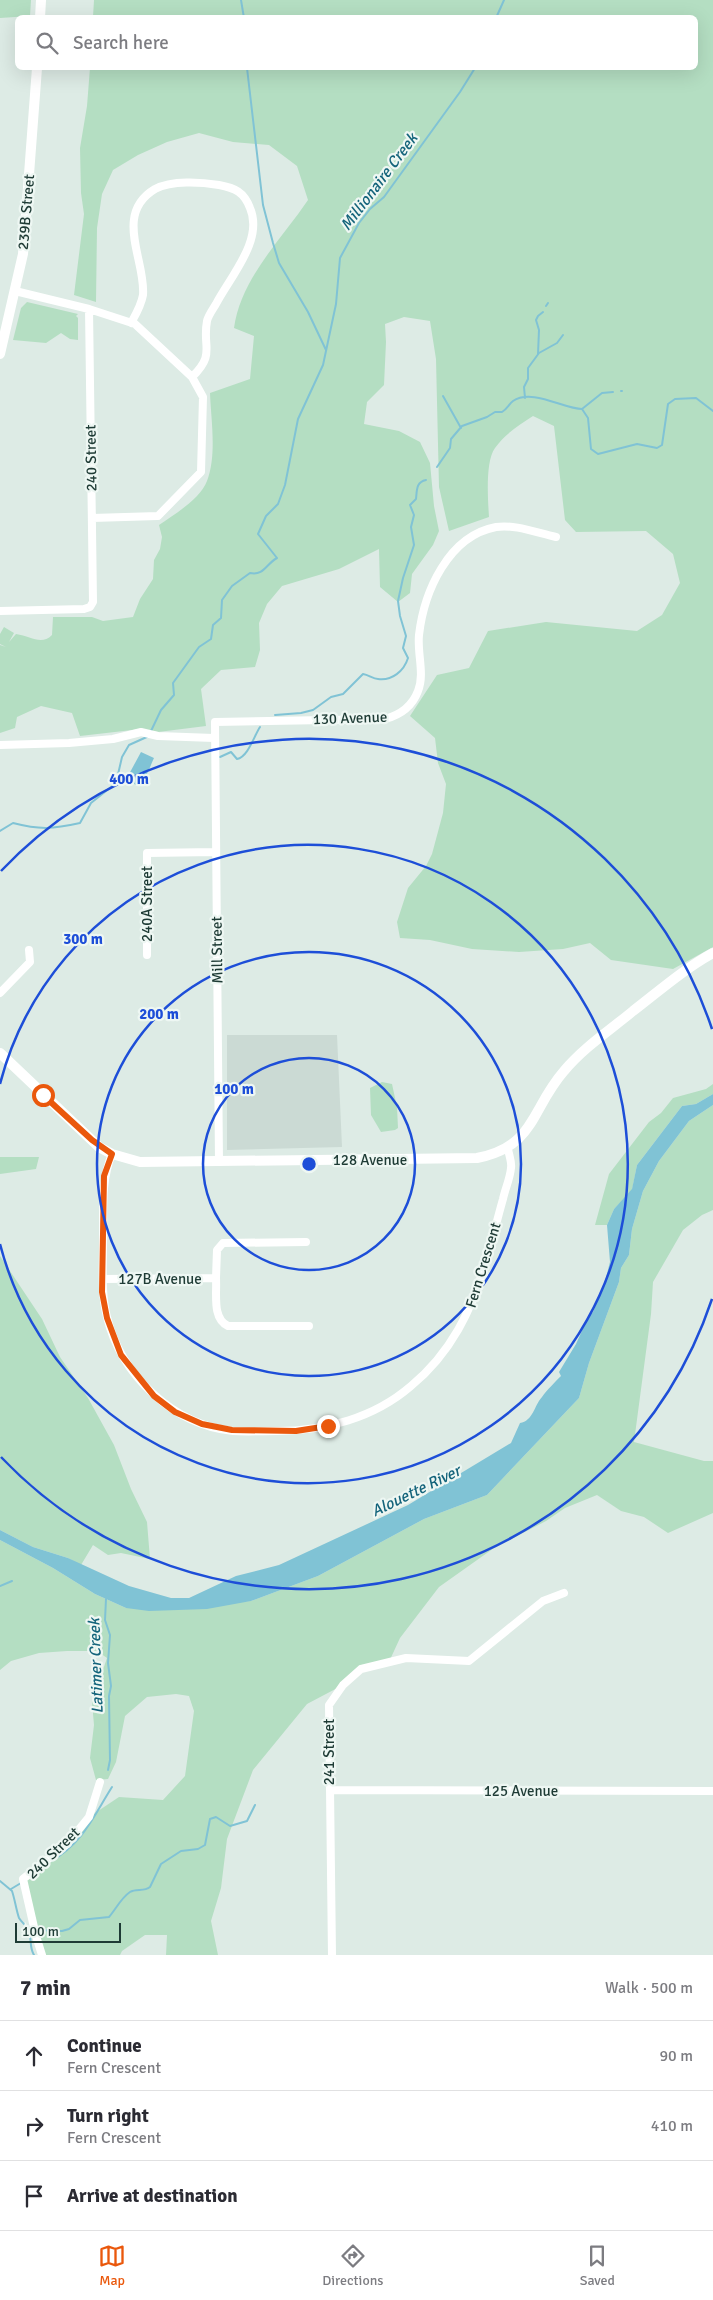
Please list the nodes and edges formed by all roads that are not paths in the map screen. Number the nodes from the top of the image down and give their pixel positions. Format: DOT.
graph roads {
  1 [pos="41,0"];
  2 [pos="40,15"];
  3 [pos="37,70"];
  4 [pos="15,291"];
  5 [pos="88,309"];
  6 [pos="131,323"];
  7 [pos="0,354"];
  8 [pos="192,378"];
  9 [pos="92,518"];
  10 [pos="556,537"];
  11 [pos="0,611"];
  12 [pos="214,738"];
  13 [pos="0,745"];
  14 [pos="215,852"];
  15 [pos="29,950"];
  16 [pos="713,953"];
  17 [pos="147,955"];
  18 [pos="0,993"];
  19 [pos="0,1053"];
  20 [pos="508,1149"];
  21 [pos="112,1154"];
  22 [pos="219,1162"];
  23 [pos="306,1242"];
  24 [pos="216,1278"];
  25 [pos="102,1279"];
  26 [pos="309,1326"];
  27 [pos="564,1593"];
  28 [pos="100,1782"];
  29 [pos="330,1790"];
  30 [pos="713,1791"];
  31 [pos="42,1955"];
  32 [pos="332,1955"];
  1 -- 2 [label="street"];
  3 -- 4 [label="street, 239B Street"];
  4 -- 5 [label="street"];
  4 -- 7 [label="street, 239B Street"];
  5 -- 6 [label="street"];
  5 -- 9 [label="street, 240 Street"];
  6 -- 8 [label="street"];
  6 -- 8 [label="street"];
  8 -- 9 [label="street"];
  9 -- 11 [label="street, 240 Street"];
  10 -- 12 [label="street, 130 Avenue"];
  12 -- 13 [label="street"];
  12 -- 14 [label="street, Mill Street"];
  14 -- 17 [label="street, 240A Street"];
  14 -- 22 [label="street, Mill Street"];
  15 -- 18 [label="street"];
  16 -- 20 [label="street"];
  19 -- 21 [label="street"];
  20 -- 22 [label="street, 128 Avenue"];
  20 -- 25 [label="street, Fern Crescent"];
  21 -- 22 [label="street, 128 Avenue"];
  21 -- 25 [label="street, Fern Crescent"];
  23 -- 24 [label="street, 127B Avenue"];
  24 -- 25 [label="street, 127B Avenue"];
  24 -- 26 [label="street"];
  27 -- 29 [label="street, 241 Street"];
  28 -- 31 [label="street, 240 Street"];
  29 -- 30 [label="street, 125 Avenue"];
  29 -- 32 [label="street, 241 Street"];
}
